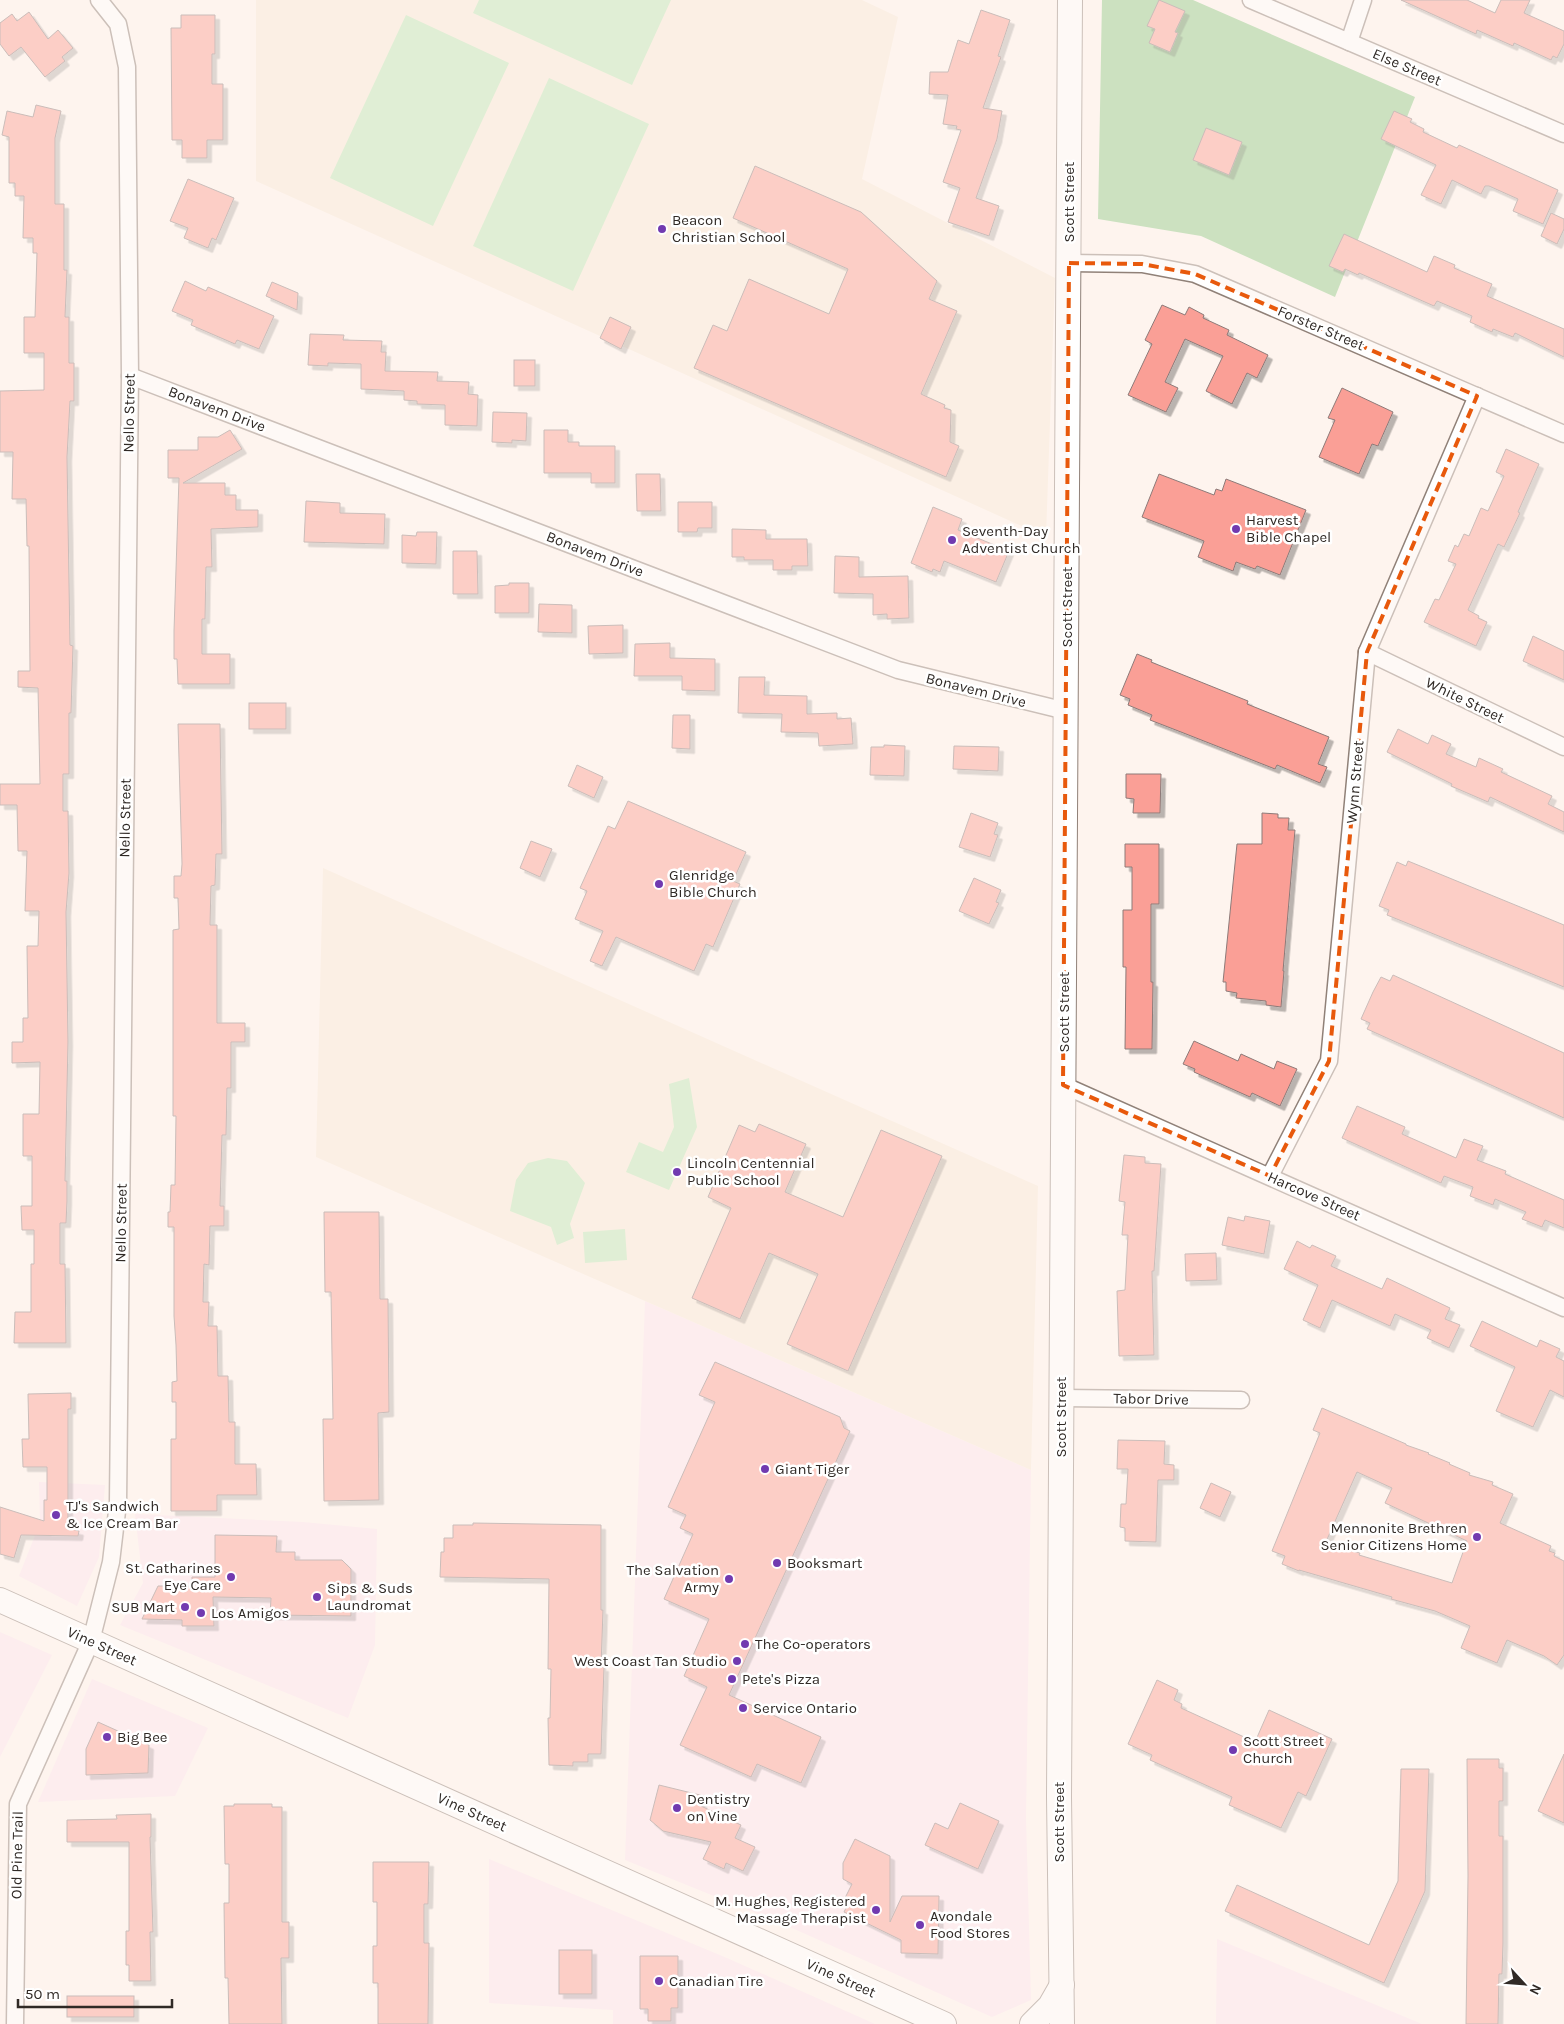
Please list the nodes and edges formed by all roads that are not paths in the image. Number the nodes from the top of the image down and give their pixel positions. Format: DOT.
graph roads {
  1 [pos="99,0"];
  2 [pos="1070,0"];
  3 [pos="1251,0"];
  4 [pos="1363,0"];
  5 [pos="1349,42"];
  6 [pos="1564,134"];
  7 [pos="1069,263"];
  8 [pos="130,376"];
  9 [pos="1478,396"];
  10 [pos="1564,434"];
  11 [pos="1367,652"];
  12 [pos="1066,711"];
  13 [pos="1564,747"];
  14 [pos="1064,1085"];
  15 [pos="1270,1176"];
  16 [pos="1564,1308"];
  17 [pos="1061,1398"];
  18 [pos="1241,1400"];
  19 [pos="0,1600"];
  20 [pos="91,1641"];
  21 [pos="1062,1985"];
  22 [pos="14,2024"];
  23 [pos="944,2024"];
  24 [pos="1032,2024"];
  25 [pos="1062,2024"];
  1 -- 8 [label="street, Nello Street"];
  2 -- 7 [label="main road, Scott Street"];
  3 -- 5 [label="street, Else Street"];
  4 -- 5 [label="street"];
  5 -- 6 [label="street, Else Street"];
  7 -- 9 [label="street, Forster Street"];
  7 -- 12 [label="main road, Scott Street"];
  8 -- 12 [label="street, Bonavem Drive"];
  8 -- 20 [label="street, Nello Street"];
  9 -- 10 [label="street, Forster Street"];
  9 -- 11 [label="street, Wynn Street"];
  11 -- 13 [label="street, White Street"];
  11 -- 15 [label="street, Wynn Street"];
  12 -- 14 [label="main road, Scott Street"];
  14 -- 15 [label="street, Harcove Street"];
  14 -- 17 [label="main road, Scott Street"];
  15 -- 16 [label="street, Harcove Street"];
  17 -- 18 [label="street, Tabor Drive"];
  17 -- 21 [label="main road, Scott Street"];
  19 -- 20 [label="main road, Vine Street"];
  20 -- 22 [label="street, Old Pine Trail"];
  20 -- 23 [label="main road, Vine Street"];
  21 -- 24 [label="main road"];
  21 -- 25 [label="main road, Scott Street"];
}
